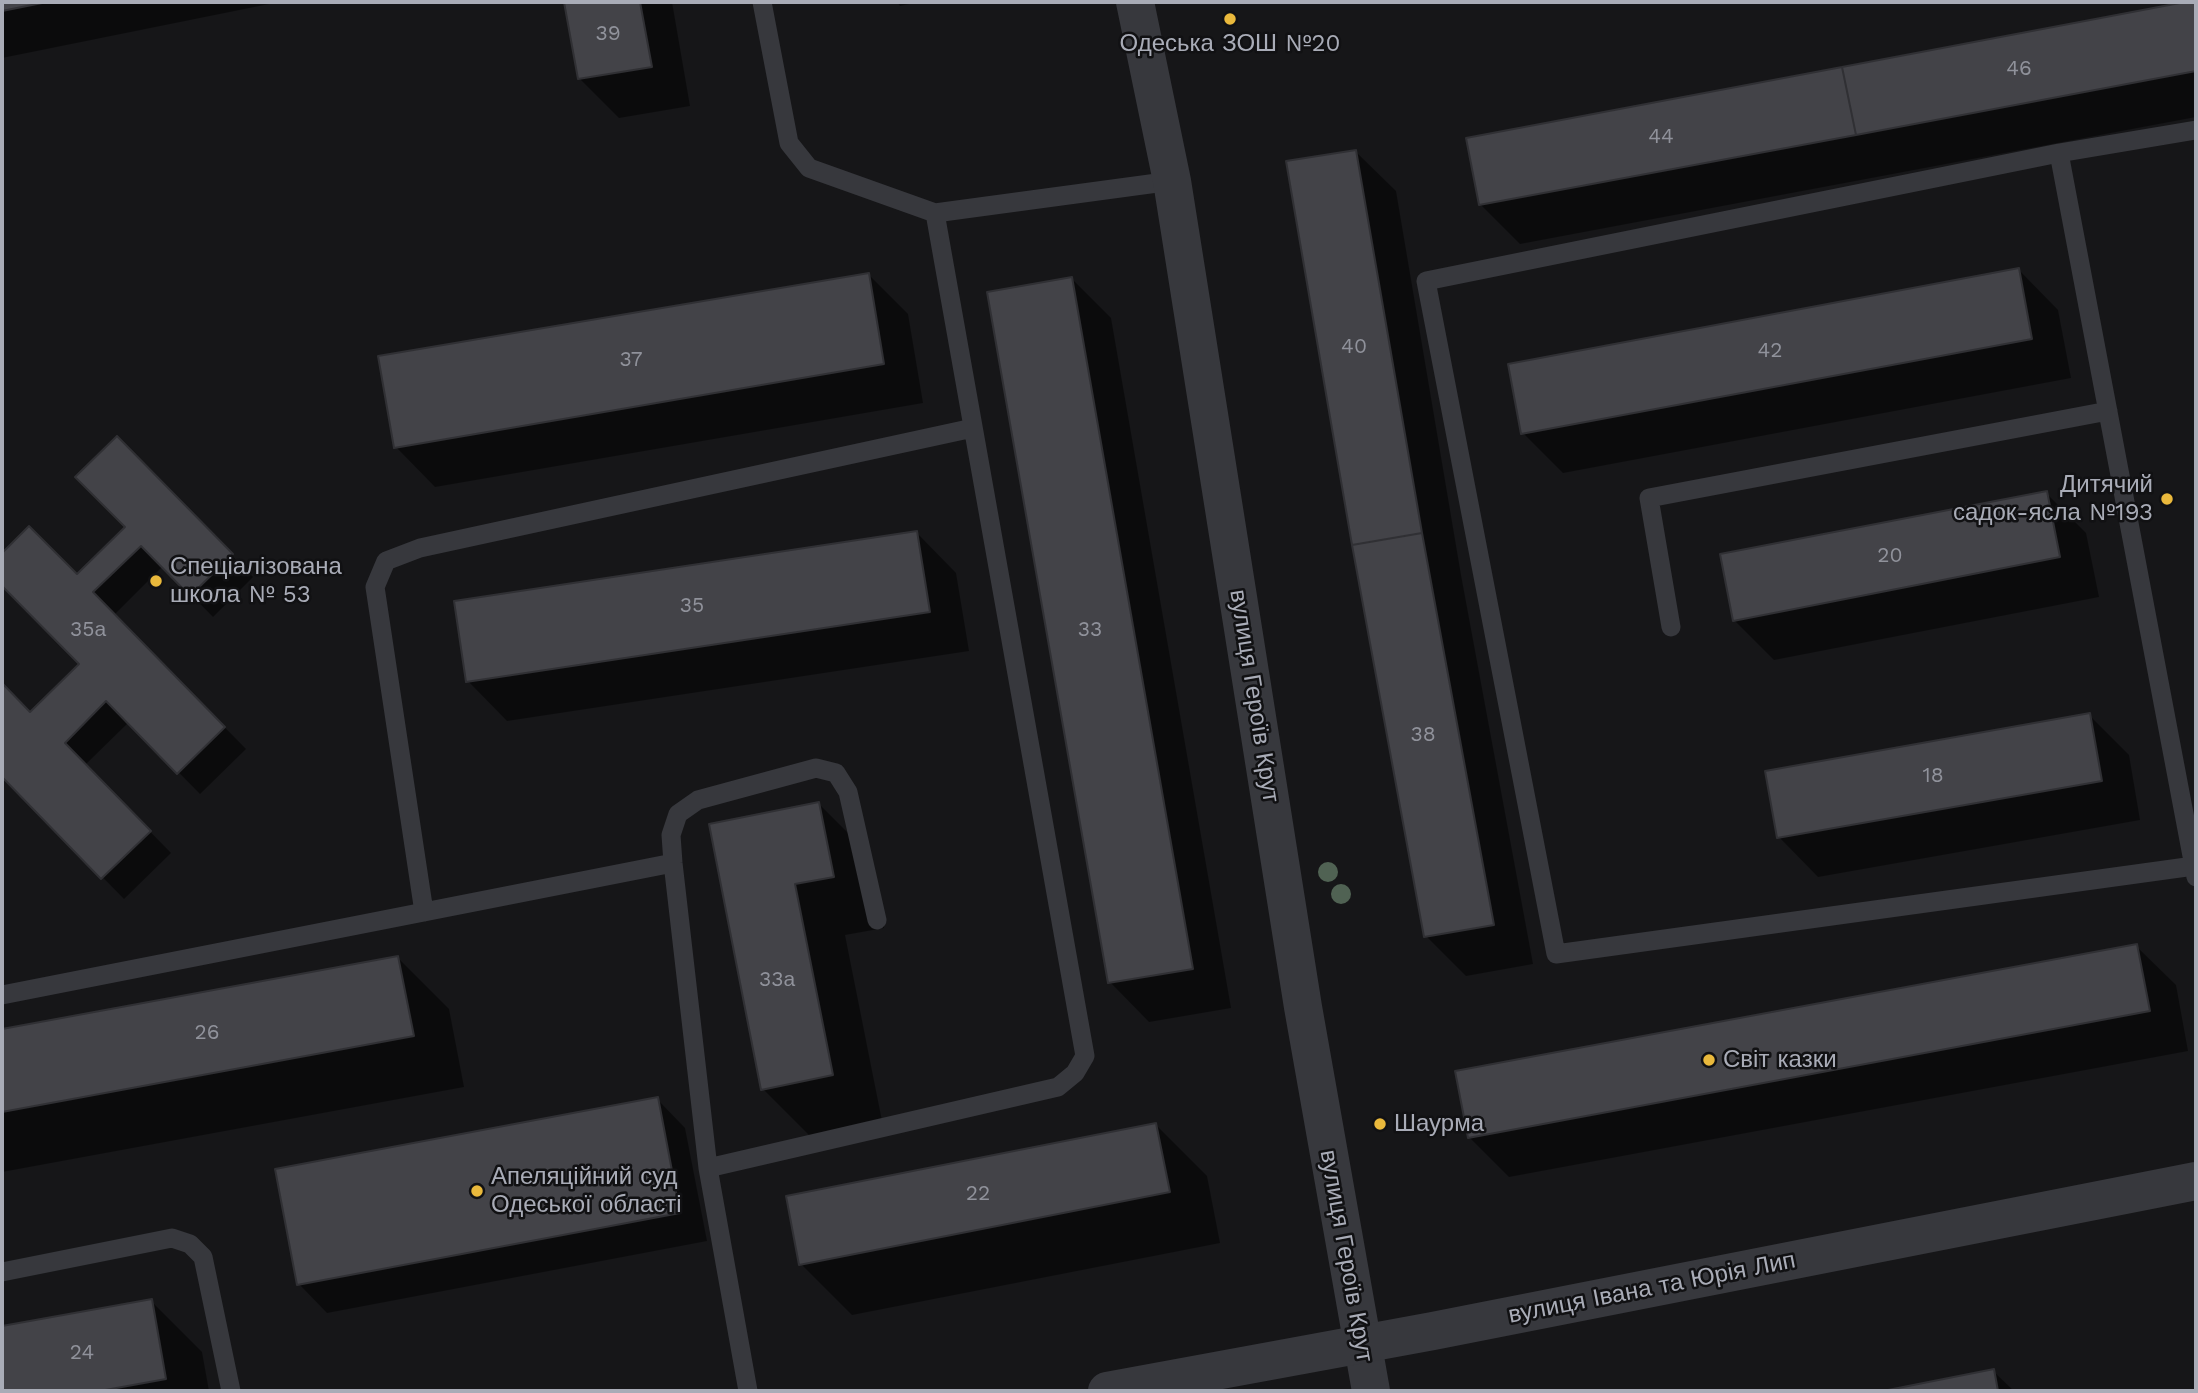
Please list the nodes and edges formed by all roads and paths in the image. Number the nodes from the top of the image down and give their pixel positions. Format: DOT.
graph roads {
  1 [pos="762,2"];
  2 [pos="1135,2"];
  3 [pos="2196,130"];
  4 [pos="2059,153"];
  5 [pos="1172,181"];
  6 [pos="935,213"];
  7 [pos="2108,411"];
  8 [pos="973,428"];
  9 [pos="1671,627"];
  10 [pos="673,863"];
  11 [pos="2195,872"];
  12 [pos="424,912"];
  13 [pos="877,920"];
  14 [pos="2,995"];
  15 [pos="708,1168"];
  16 [pos="2196,1181"];
  17 [pos="2,1272"];
  18 [pos="1361,1345"];
  19 [pos="231,1391"];
  20 [pos="748,1391"];
  21 [pos="1107,1391"];
  22 [pos="1371,1391"];
  1 -- 6 [label="lane"];
  2 -- 5 [label="street, вулиця Героїв Крут"];
  3 -- 4 [label="lane"];
  4 -- 7 [label="lane"];
  4 -- 11 [label="lane"];
  5 -- 6 [label="lane"];
  5 -- 18 [label="street, вулиця Героїв Крут"];
  6 -- 8 [label="lane"];
  7 -- 9 [label="lane"];
  7 -- 11 [label="lane"];
  8 -- 12 [label="lane"];
  8 -- 15 [label="lane"];
  10 -- 12 [label="lane"];
  10 -- 13 [label="lane"];
  10 -- 15 [label="lane"];
  12 -- 14 [label="lane"];
  15 -- 20 [label="lane"];
  16 -- 18 [label="street, вулиця Івана та Юрія Лип"];
  17 -- 19 [label="lane"];
  18 -- 21 [label="street, вулиця Івана та Юрія Лип"];
  18 -- 22 [label="street, вулиця Героїв Крут"];
}
